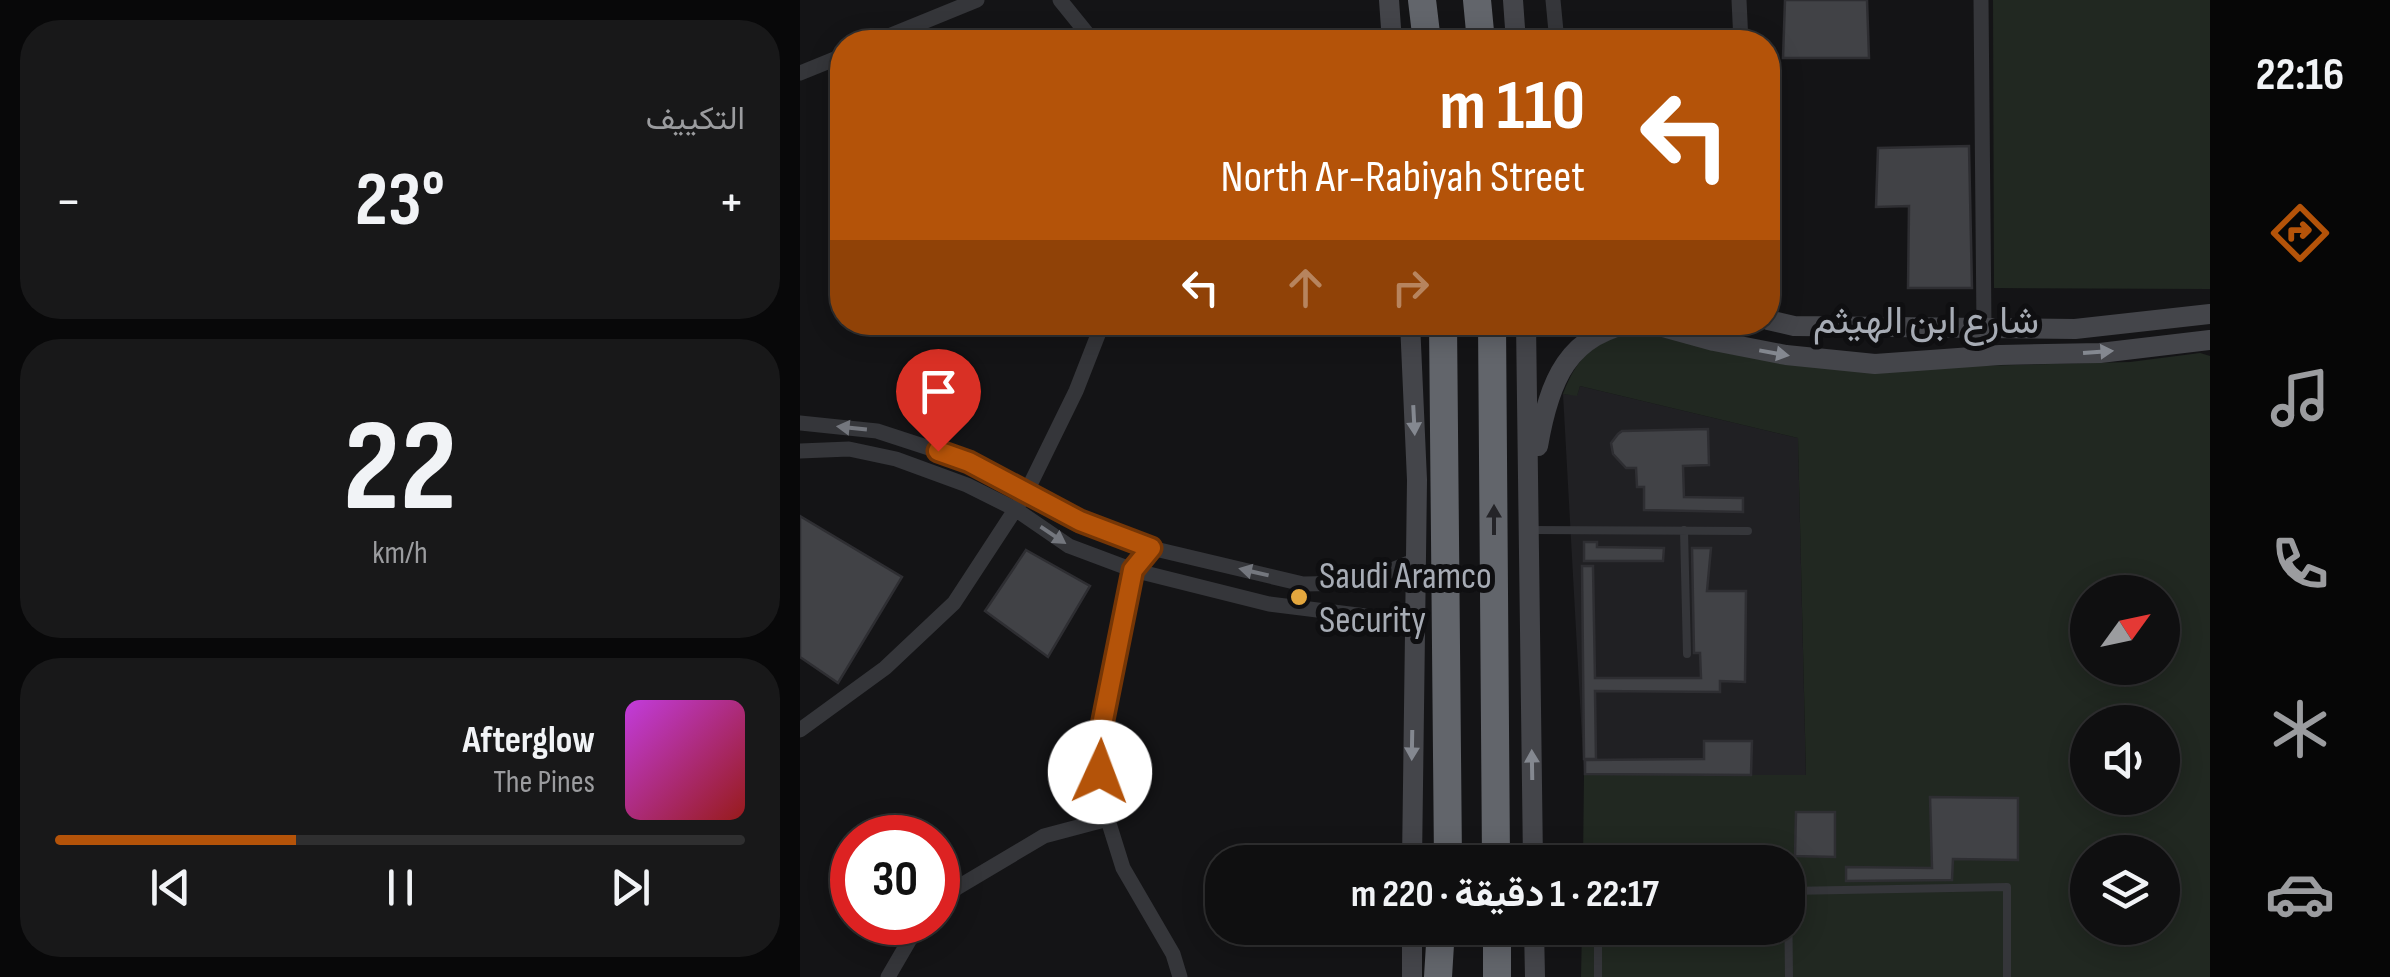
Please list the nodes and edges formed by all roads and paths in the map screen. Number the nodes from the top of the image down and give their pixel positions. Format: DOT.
graph roads {
  1 [pos="977,0"];
  2 [pos="1060,0"];
  3 [pos="1389,0"];
  4 [pos="1422,0"];
  5 [pos="1477,0"];
  6 [pos="1514,0"];
  7 [pos="1554,0"];
  8 [pos="1739,0"];
  9 [pos="1981,0"];
  10 [pos="903,30"];
  11 [pos="1084,30"];
  12 [pos="1391,30"];
  13 [pos="1426,30"];
  14 [pos="1481,30"];
  15 [pos="1515,30"];
  16 [pos="1556,30"];
  17 [pos="1740,30"];
  18 [pos="830,61"];
  19 [pos="800,73"];
  20 [pos="2210,314"];
  21 [pos="1780,323"];
  22 [pos="1984,328"];
  23 [pos="1097,335"];
  24 [pos="1411,335"];
  25 [pos="1443,335"];
  26 [pos="1492,335"];
  27 [pos="1528,335"];
  28 [pos="1600,335"];
  29 [pos="1691,335"];
  30 [pos="2210,340"];
  31 [pos="800,423"];
  32 [pos="800,451"];
  33 [pos="1026,492"];
  34 [pos="1529,497"];
  35 [pos="1015,509"];
  36 [pos="1529,530"];
  37 [pos="1684,530"];
  38 [pos="1748,531"];
  39 [pos="1151,548"];
  40 [pos="1416,560"];
  41 [pos="1133,570"];
  42 [pos="1414,622"];
  43 [pos="1687,654"];
  44 [pos="800,730"];
  45 [pos="1108,819"];
  46 [pos="1412,845"];
  47 [pos="1447,845"];
  48 [pos="1496,845"];
  49 [pos="1533,845"];
  50 [pos="960,886"];
  51 [pos="907,945"];
  52 [pos="1412,945"];
  53 [pos="1439,945"];
  54 [pos="1448,945"];
  55 [pos="1497,945"];
  56 [pos="1534,945"];
  57 [pos="1598,945"];
  58 [pos="888,977"];
  59 [pos="1180,977"];
  60 [pos="1412,977"];
  61 [pos="1438,977"];
  62 [pos="1449,977"];
  63 [pos="1497,977"];
  64 [pos="1534,977"];
  65 [pos="1598,977"];
  66 [pos="1789,977"];
  67 [pos="2008,977"];
  1 -- 10 [label="street"];
  2 -- 11 [label="street"];
  3 -- 12 [label="main road"];
  4 -- 13 [label="highway"];
  5 -- 14 [label="highway"];
  6 -- 15 [label="main road"];
  7 -- 16 [label="street"];
  8 -- 17 [label="street"];
  9 -- 22 [label="street"];
  18 -- 19 [label="street"];
  20 -- 22 [label="main road, شارع ابن الهيثم"];
  21 -- 22 [label="main road, شارع ابن الهيثم"];
  23 -- 33 [label="street"];
  24 -- 40 [label="main road, one-way"];
  25 -- 47 [label="highway"];
  48 -- 26 [label="highway, one-way"];
  27 -- 34 [label="main road"];
  28 -- 34 [label="main road, شارع ابن الهيثم"];
  29 -- 30 [label="main road, شارع ابن الهيثم, one-way"];
  33 -- 31 [label="street, one-way"];
  32 -- 35 [label="street"];
  33 -- 35 [label="street"];
  33 -- 39 [label="street"];
  34 -- 36 [label="main road"];
  35 -- 41 [label="street, one-way"];
  35 -- 44 [label="street"];
  36 -- 37 [label="lane"];
  49 -- 36 [label="main road, one-way"];
  37 -- 38 [label="lane"];
  37 -- 43 [label="lane"];
  40 -- 39 [label="street, one-way"];
  39 -- 41 [label="street"];
  40 -- 42 [label="main road"];
  41 -- 42 [label="street"];
  41 -- 45 [label="street"];
  42 -- 46 [label="main road, one-way"];
  45 -- 50 [label="street"];
  45 -- 59 [label="street"];
  51 -- 58 [label="street"];
  52 -- 60 [label="main road"];
  53 -- 61 [label="highway"];
  54 -- 62 [label="highway"];
  55 -- 63 [label="highway"];
  56 -- 64 [label="main road"];
  57 -- 65 [label="lane"];
  66 -- 67 [label="lane"];
}
